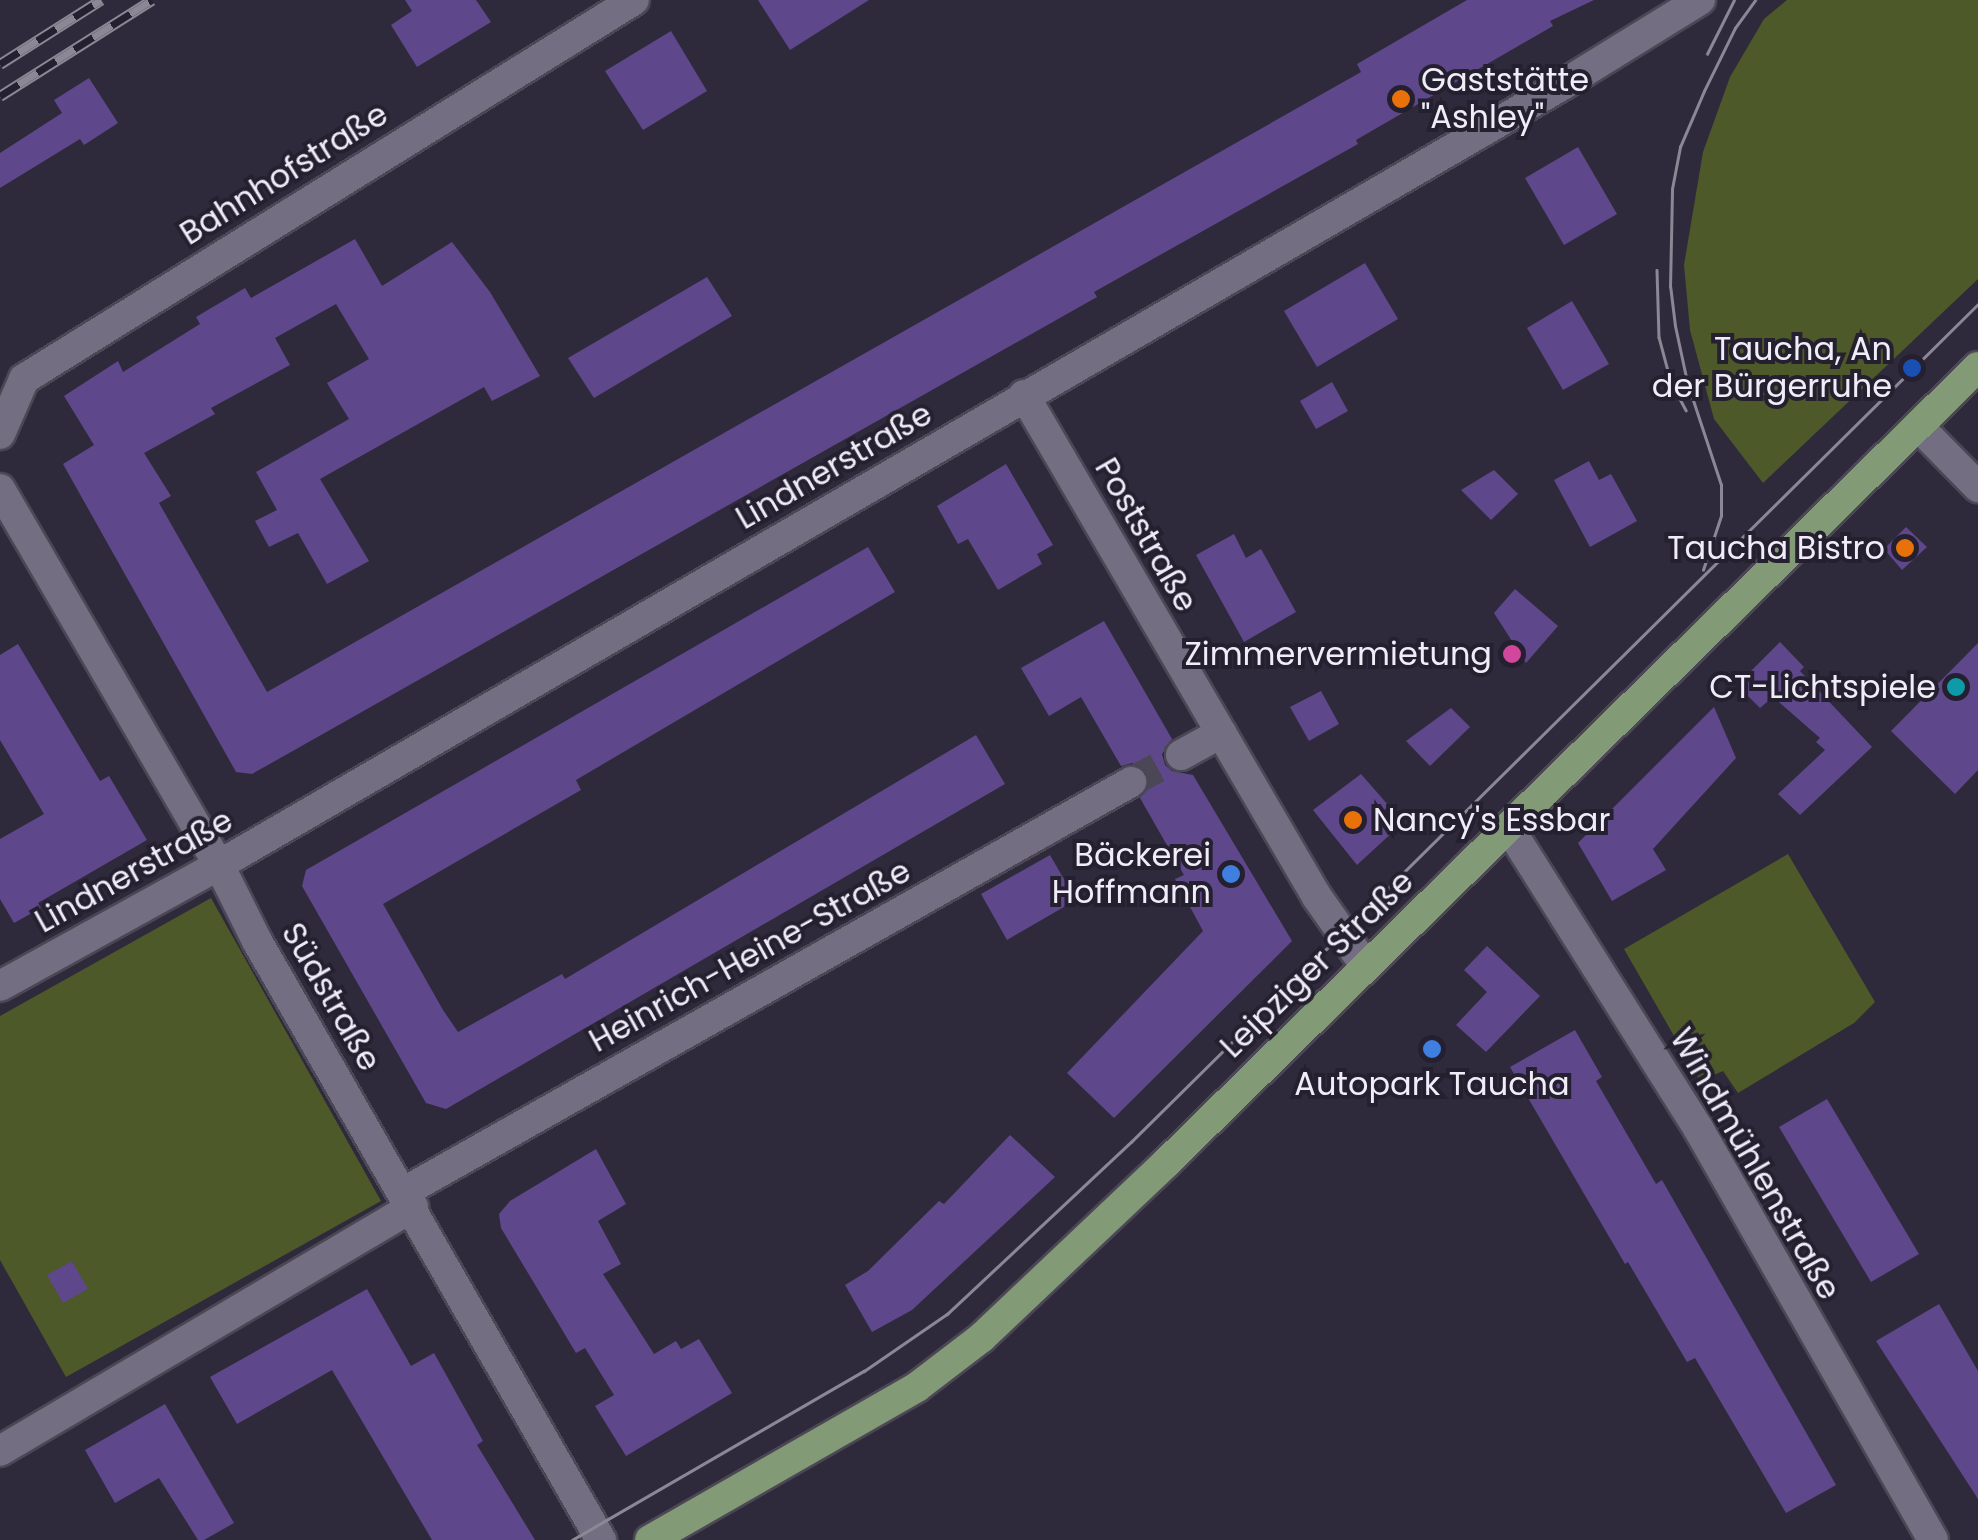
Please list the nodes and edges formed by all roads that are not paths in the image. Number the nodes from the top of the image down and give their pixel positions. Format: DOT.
graph roads {
  1 [pos="634,0"];
  2 [pos="1700,0"];
  3 [pos="1978,366"];
  4 [pos="1024,395"];
  5 [pos="1918,426"];
  6 [pos="0,434"];
  7 [pos="1978,487"];
  8 [pos="0,489"];
  9 [pos="1221,732"];
  10 [pos="1181,755"];
  11 [pos="1131,782"];
  12 [pos="1509,828"];
  13 [pos="219,865"];
  14 [pos="1364,965"];
  15 [pos="0,986"];
  16 [pos="409,1200"];
  17 [pos="0,1451"];
  18 [pos="601,1540"];
  19 [pos="650,1540"];
  20 [pos="1933,1540"];
  1 -- 6 [label="street, Bahnhofstraße"];
  2 -- 4 [label="street, Lindnerstraße"];
  3 -- 5 [label="main road, Leipziger Straße"];
  4 -- 9 [label="street, Poststraße"];
  4 -- 13 [label="street, Lindnerstraße"];
  5 -- 7 [label="street"];
  5 -- 12 [label="main road, Leipziger Straße"];
  8 -- 13 [label="street, Südstraße"];
  9 -- 10 [label="street"];
  9 -- 14 [label="street, Poststraße"];
  11 -- 16 [label="street, Heinrich-Heine-Straße"];
  12 -- 14 [label="main road, Leipziger Straße"];
  12 -- 20 [label="street, Windmühlenstraße"];
  13 -- 15 [label="street, Lindnerstraße"];
  13 -- 16 [label="street, Südstraße"];
  14 -- 19 [label="main road, Leipziger Straße"];
  16 -- 17 [label="street, Heinrich-Heine-Straße"];
  16 -- 18 [label="street, Südstraße"];
}
